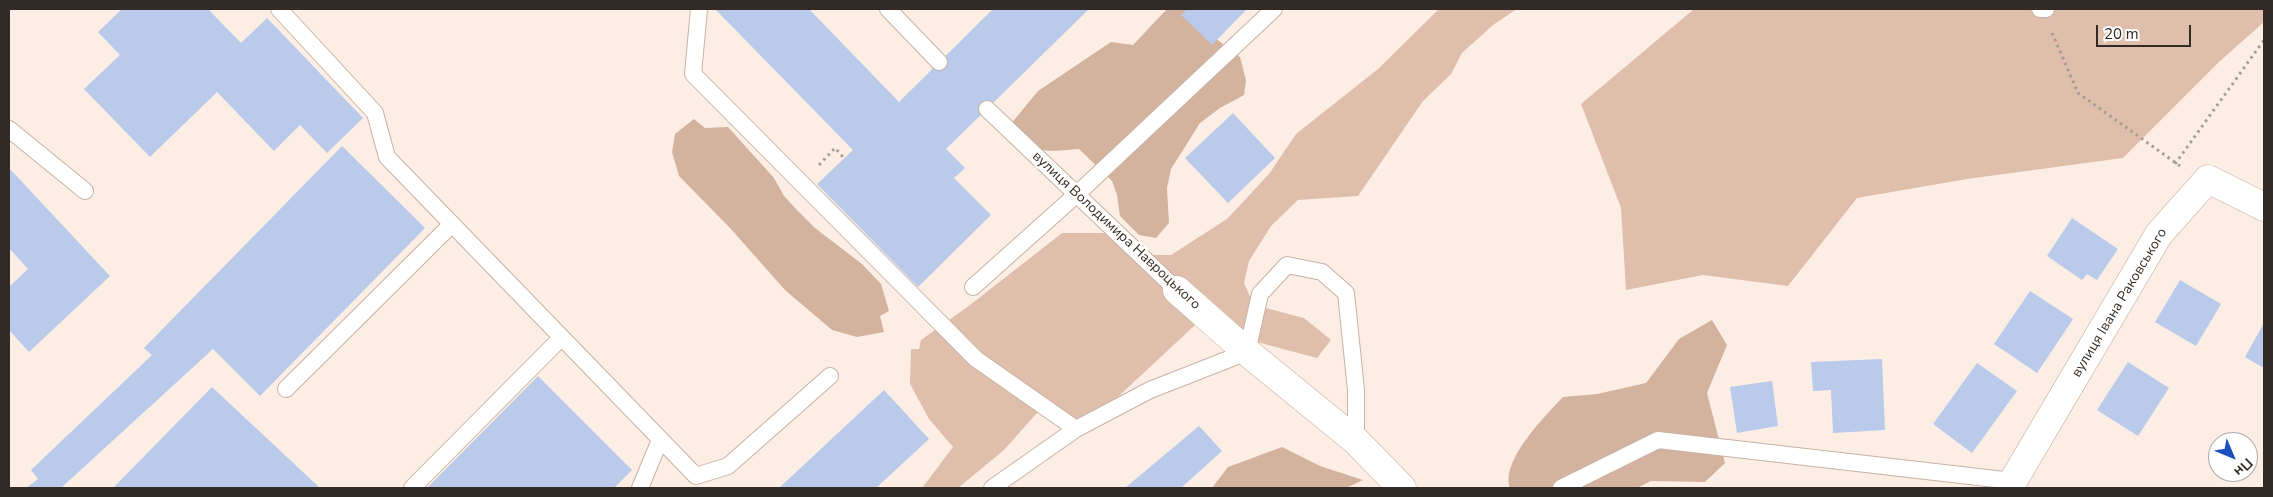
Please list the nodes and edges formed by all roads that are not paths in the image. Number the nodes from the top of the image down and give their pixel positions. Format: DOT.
graph roads {
  1 [pos="279,9"];
  2 [pos="699,9"];
  3 [pos="888,9"];
  4 [pos="1274,9"];
  5 [pos="939,62"];
  6 [pos="986,109"];
  7 [pos="9,129"];
  8 [pos="85,191"];
  9 [pos="1077,194"];
  10 [pos="2264,207"];
  11 [pos="451,225"];
  12 [pos="973,287"];
  13 [pos="1177,290"];
  14 [pos="561,338"];
  15 [pos="1247,352"];
  16 [pos="830,376"];
  17 [pos="286,389"];
  18 [pos="1076,429"];
  19 [pos="660,440"];
  20 [pos="1356,441"];
  21 [pos="2013,485"];
  22 [pos="412,488"];
  23 [pos="640,488"];
  24 [pos="992,488"];
  25 [pos="1402,488"];
  26 [pos="1561,488"];
  1 -- 11 [label="lane"];
  2 -- 18 [label="lane"];
  3 -- 5 [label="lane"];
  4 -- 9 [label="lane"];
  6 -- 9 [label="lane, вулиця Володимира Навроцького"];
  7 -- 8 [label="lane"];
  9 -- 12 [label="lane"];
  9 -- 13 [label="lane, вулиця Володимира Навроцького"];
  10 -- 21 [label="street, вулиця Івана Раковського"];
  11 -- 14 [label="lane"];
  11 -- 17 [label="lane"];
  13 -- 15 [label="street, вулиця Володимира Навроцького"];
  14 -- 19 [label="lane"];
  14 -- 22 [label="lane"];
  15 -- 18 [label="lane"];
  15 -- 20 [label="street"];
  15 -- 20 [label="lane"];
  16 -- 19 [label="lane"];
  18 -- 24 [label="lane"];
  19 -- 23 [label="lane"];
  20 -- 25 [label="street"];
  21 -- 26 [label="lane"];
}
